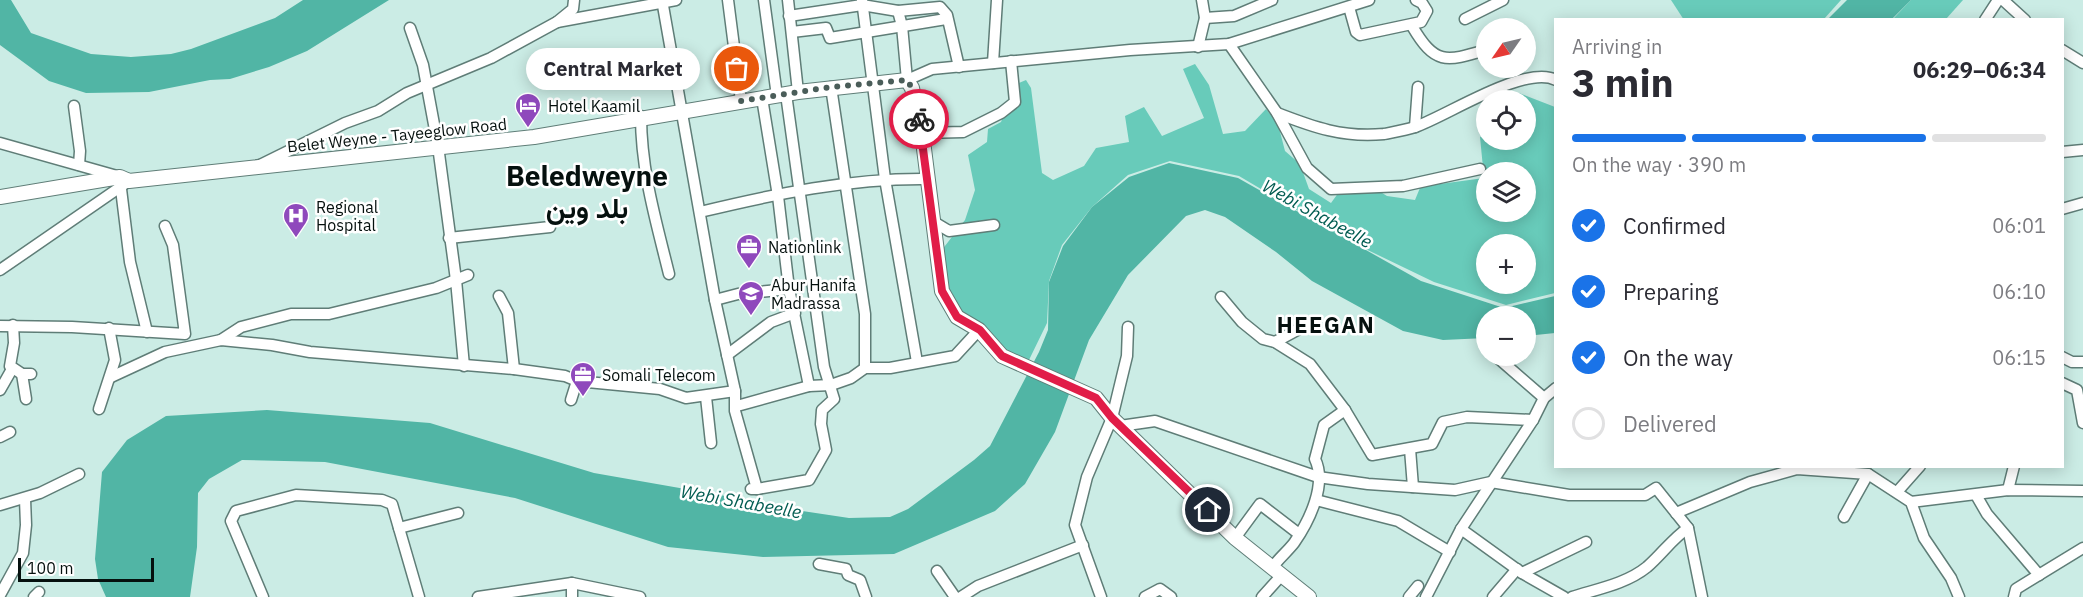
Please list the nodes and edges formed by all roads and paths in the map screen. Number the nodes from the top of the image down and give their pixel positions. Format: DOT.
graph roads {
  1 [pos="574,0"];
  2 [pos="676,0"];
  3 [pos="728,0"];
  4 [pos="764,0"];
  5 [pos="788,0"];
  6 [pos="997,0"];
  7 [pos="1202,0"];
  8 [pos="1370,0"];
  9 [pos="1416,0"];
  10 [pos="1503,0"];
  11 [pos="1998,0"];
  12 [pos="2003,0"];
  13 [pos="663,1"];
  14 [pos="1264,1"];
  15 [pos="862,3"];
  16 [pos="1354,4"];
  17 [pos="898,11"];
  18 [pos="789,16"];
  19 [pos="1205,18"];
  20 [pos="1986,18"];
  21 [pos="2023,18"];
  22 [pos="946,19"];
  23 [pos="1465,19"];
  24 [pos="557,22"];
  25 [pos="902,26"];
  26 [pos="1412,26"];
  27 [pos="410,28"];
  28 [pos="792,32"];
  29 [pos="866,32"];
  30 [pos="1229,44"];
  31 [pos="1198,47"];
  32 [pos="2064,51"];
  33 [pos="1476,53"];
  34 [pos="1011,61"];
  35 [pos="993,63"];
  36 [pos="2083,63"];
  37 [pos="959,67"];
  38 [pos="1554,79"];
  39 [pos="907,80"];
  40 [pos="872,83"];
  41 [pos="428,85"];
  42 [pos="831,87"];
  43 [pos="1418,87"];
  44 [pos="787,94"];
  45 [pos="762,98"];
  46 [pos="741,101"];
  47 [pos="74,105"];
  48 [pos="683,111"];
  49 [pos="1276,113"];
  50 [pos="641,116"];
  51 [pos="1415,127"];
  52 [pos="922,133"];
  53 [pos="0,142"];
  54 [pos="438,146"];
  55 [pos="2083,150"];
  56 [pos="2064,152"];
  57 [pos="79,165"];
  58 [pos="255,168"];
  59 [pos="1476,170"];
  60 [pos="885,179"];
  61 [pos="928,180"];
  62 [pos="123,183"];
  63 [pos="844,183"];
  64 [pos="800,192"];
  65 [pos="778,196"];
  66 [pos="0,197"];
  67 [pos="2083,203"];
  68 [pos="2064,208"];
  69 [pos="700,213"];
  70 [pos="934,222"];
  71 [pos="994,225"];
  72 [pos="165,226"];
  73 [pos="550,227"];
  74 [pos="449,238"];
  75 [pos="0,270"];
  76 [pos="669,274"];
  77 [pos="468,275"];
  78 [pos="456,280"];
  79 [pos="789,289"];
  80 [pos="498,296"];
  81 [pos="1221,297"];
  82 [pos="715,300"];
  83 [pos="795,313"];
  84 [pos="1312,322"];
  85 [pos="0,326"];
  86 [pos="13,326"];
  87 [pos="1128,327"];
  88 [pos="108,328"];
  89 [pos="980,330"];
  90 [pos="147,332"];
  91 [pos="221,340"];
  92 [pos="1275,342"];
  93 [pos="727,355"];
  94 [pos="2064,358"];
  95 [pos="917,362"];
  96 [pos="2083,362"];
  97 [pos="464,366"];
  98 [pos="1507,366"];
  99 [pos="865,368"];
  100 [pos="514,369"];
  101 [pos="22,372"];
  102 [pos="111,377"];
  103 [pos="577,381"];
  104 [pos="2064,384"];
  105 [pos="831,385"];
  106 [pos="809,386"];
  107 [pos="2080,388"];
  108 [pos="0,390"];
  109 [pos="1554,390"];
  110 [pos="735,391"];
  111 [pos="706,397"];
  112 [pos="26,399"];
  113 [pos="1544,399"];
  114 [pos="571,400"];
  115 [pos="737,406"];
  116 [pos="99,409"];
  117 [pos="1345,411"];
  118 [pos="1533,420"];
  119 [pos="1116,422"];
  120 [pos="2083,423"];
  121 [pos="711,443"];
  122 [pos="1410,449"];
  123 [pos="1798,468"];
  124 [pos="1918,468"];
  125 [pos="2014,468"];
  126 [pos="79,474"];
  127 [pos="1868,474"];
  128 [pos="1318,477"];
  129 [pos="1491,482"];
  130 [pos="1413,486"];
  131 [pos="2008,490"];
  132 [pos="2083,491"];
  133 [pos="1897,492"];
  134 [pos="1976,495"];
  135 [pos="25,499"];
  136 [pos="1316,500"];
  137 [pos="1911,502"];
  138 [pos="0,505"];
  139 [pos="458,513"];
  140 [pos="1676,513"];
  141 [pos="1844,517"];
  142 [pos="399,528"];
  143 [pos="1688,528"];
  144 [pos="1461,529"];
  145 [pos="1299,534"];
  146 [pos="1235,538"];
  147 [pos="1586,542"];
  148 [pos="1083,545"];
  149 [pos="2083,548"];
  150 [pos="1450,552"];
  151 [pos="819,564"];
  152 [pos="1519,571"];
  153 [pos="937,572"];
  154 [pos="1277,572"];
  155 [pos="2039,575"];
  156 [pos="572,583"];
  157 [pos="1418,586"];
  158 [pos="1547,593"];
  159 [pos="0,595"];
  160 [pos="262,597"];
  161 [pos="418,597"];
  162 [pos="478,597"];
  163 [pos="572,597"];
  164 [pos="640,597"];
  165 [pos="866,597"];
  166 [pos="955,597"];
  167 [pos="961,597"];
  168 [pos="1101,597"];
  169 [pos="1145,597"];
  170 [pos="1171,597"];
  171 [pos="1262,597"];
  172 [pos="1309,597"];
  173 [pos="1409,597"];
  174 [pos="1428,597"];
  175 [pos="1493,597"];
  176 [pos="1564,597"];
  177 [pos="1572,597"];
  178 [pos="1702,597"];
  179 [pos="1959,597"];
  180 [pos="2014,597"];
  1 -- 24 [label="street"];
  2 -- 13 [label="street"];
  3 -- 46 [label="street"];
  4 -- 44 [label="street"];
  5 -- 18 [label="street"];
  6 -- 35 [label="street"];
  7 -- 19 [label="street"];
  8 -- 16 [label="street"];
  9 -- 26 [label="street"];
  10 -- 23 [label="street"];
  11 -- 20 [label="street"];
  12 -- 21 [label="street"];
  13 -- 24 [label="street"];
  13 -- 48 [label="street"];
  14 -- 19 [label="street"];
  15 -- 17 [label="street"];
  15 -- 18 [label="street"];
  15 -- 29 [label="street"];
  16 -- 26 [label="street"];
  16 -- 30 [label="street"];
  17 -- 22 [label="street"];
  17 -- 25 [label="street"];
  18 -- 28 [label="street"];
  19 -- 31 [label="street"];
  22 -- 25 [label="street"];
  22 -- 37 [label="street"];
  24 -- 41 [label="street"];
  25 -- 29 [label="street"];
  25 -- 39 [label="street"];
  26 -- 33 [label="street"];
  27 -- 41 [label="street"];
  28 -- 29 [label="street"];
  28 -- 44 [label="street"];
  29 -- 40 [label="street"];
  30 -- 31 [label="street"];
  30 -- 49 [label="street"];
  31 -- 34 [label="street"];
  32 -- 36 [label="street"];
  34 -- 35 [label="street"];
  34 -- 52 [label="street"];
  35 -- 37 [label="street"];
  37 -- 39 [label="street"];
  38 -- 51 [label="street"];
  39 -- 40 [label="main road, Belet Weyne - Tayeeglow Road"];
  39 -- 52 [label="main road"];
  40 -- 42 [label="main road, Belet Weyne - Tayeeglow Road"];
  40 -- 60 [label="street"];
  41 -- 54 [label="street"];
  41 -- 58 [label="street"];
  42 -- 44 [label="main road, Belet Weyne - Tayeeglow Road"];
  42 -- 63 [label="street"];
  43 -- 51 [label="street"];
  44 -- 45 [label="main road, Belet Weyne - Tayeeglow Road"];
  44 -- 64 [label="street"];
  45 -- 46 [label="main road, Belet Weyne - Tayeeglow Road"];
  45 -- 65 [label="street"];
  46 -- 48 [label="main road, Belet Weyne - Tayeeglow Road"];
  47 -- 57 [label="street"];
  48 -- 50 [label="main road, Belet Weyne - Tayeeglow Road"];
  48 -- 69 [label="street"];
  49 -- 51 [label="street"];
  49 -- 59 [label="street"];
  50 -- 54 [label="main road, Belet Weyne - Tayeeglow Road"];
  50 -- 76 [label="street"];
  52 -- 61 [label="main road"];
  53 -- 57 [label="street"];
  54 -- 58 [label="main road, Belet Weyne - Tayeeglow Road"];
  54 -- 74 [label="street"];
  55 -- 56 [label="street"];
  57 -- 62 [label="street"];
  58 -- 62 [label="main road, Belet Weyne - Tayeeglow Road"];
  60 -- 61 [label="street"];
  60 -- 63 [label="street"];
  60 -- 95 [label="street"];
  61 -- 70 [label="main road"];
  62 -- 66 [label="main road, Belet Weyne - Tayeeglow Road"];
  62 -- 75 [label="street"];
  62 -- 90 [label="street"];
  63 -- 64 [label="street"];
  63 -- 99 [label="street"];
  64 -- 65 [label="street"];
  64 -- 105 [label="street"];
  65 -- 69 [label="street"];
  65 -- 79 [label="street"];
  67 -- 68 [label="street"];
  69 -- 82 [label="street"];
  70 -- 71 [label="street"];
  70 -- 89 [label="main road"];
  72 -- 90 [label="street"];
  73 -- 74 [label="street"];
  74 -- 78 [label="street"];
  77 -- 78 [label="street"];
  78 -- 91 [label="street"];
  78 -- 97 [label="street"];
  79 -- 82 [label="street"];
  79 -- 83 [label="street"];
  80 -- 100 [label="street"];
  81 -- 92 [label="street"];
  82 -- 93 [label="street"];
  83 -- 93 [label="street"];
  83 -- 106 [label="street"];
  84 -- 92 [label="street"];
  85 -- 86 [label="street"];
  86 -- 88 [label="street"];
  86 -- 101 [label="street"];
  87 -- 119 [label="street"];
  88 -- 90 [label="street"];
  88 -- 102 [label="street"];
  89 -- 95 [label="street"];
  89 -- 119 [label="main road"];
  91 -- 97 [label="street"];
  91 -- 102 [label="street"];
  92 -- 117 [label="street"];
  93 -- 110 [label="street"];
  94 -- 96 [label="street"];
  95 -- 99 [label="street"];
  97 -- 100 [label="street"];
  98 -- 113 [label="street"];
  99 -- 105 [label="street"];
  100 -- 103 [label="street"];
  101 -- 108 [label="street"];
  101 -- 112 [label="street"];
  102 -- 116 [label="street"];
  103 -- 111 [label="street"];
  103 -- 114 [label="street"];
  104 -- 107 [label="street"];
  105 -- 106 [label="street"];
  105 -- 115 [label="street"];
  106 -- 115 [label="street"];
  107 -- 120 [label="street"];
  109 -- 113 [label="street"];
  110 -- 111 [label="street"];
  110 -- 115 [label="street"];
  111 -- 121 [label="street"];
  113 -- 118 [label="street"];
  117 -- 122 [label="street"];
  117 -- 128 [label="street"];
  118 -- 122 [label="street"];
  118 -- 129 [label="street"];
  119 -- 128 [label="street"];
  119 -- 146 [label="main road"];
  119 -- 148 [label="street"];
  122 -- 130 [label="street"];
  123 -- 127 [label="street"];
  123 -- 140 [label="street"];
  124 -- 133 [label="street"];
  125 -- 131 [label="street"];
  126 -- 135 [label="street"];
  127 -- 133 [label="street"];
  127 -- 141 [label="street"];
  128 -- 130 [label="street"];
  128 -- 136 [label="street"];
  129 -- 130 [label="street"];
  129 -- 140 [label="street"];
  129 -- 144 [label="street"];
  131 -- 132 [label="street"];
  131 -- 134 [label="street"];
  133 -- 137 [label="street"];
  134 -- 137 [label="street"];
  134 -- 155 [label="street"];
  135 -- 138 [label="street"];
  135 -- 159 [label="street"];
  136 -- 145 [label="street"];
  136 -- 150 [label="street"];
  137 -- 179 [label="street"];
  139 -- 142 [label="street"];
  140 -- 143 [label="street"];
  142 -- 160 [label="street"];
  142 -- 161 [label="street"];
  143 -- 177 [label="street"];
  143 -- 178 [label="street"];
  144 -- 150 [label="street"];
  144 -- 152 [label="street"];
  145 -- 146 [label="street"];
  145 -- 154 [label="street"];
  146 -- 154 [label="main road"];
  147 -- 152 [label="street"];
  148 -- 167 [label="street"];
  148 -- 168 [label="street"];
  149 -- 155 [label="street"];
  150 -- 174 [label="street"];
  151 -- 165 [label="street"];
  152 -- 158 [label="street"];
  152 -- 175 [label="street"];
  153 -- 166 [label="street"];
  154 -- 171 [label="street"];
  154 -- 172 [label="main road"];
  155 -- 180 [label="street"];
  156 -- 162 [label="street"];
  156 -- 163 [label="street"];
  156 -- 164 [label="street"];
  157 -- 173 [label="street"];
  158 -- 176 [label="street"];
  169 -- 170 [label="street"];
}
